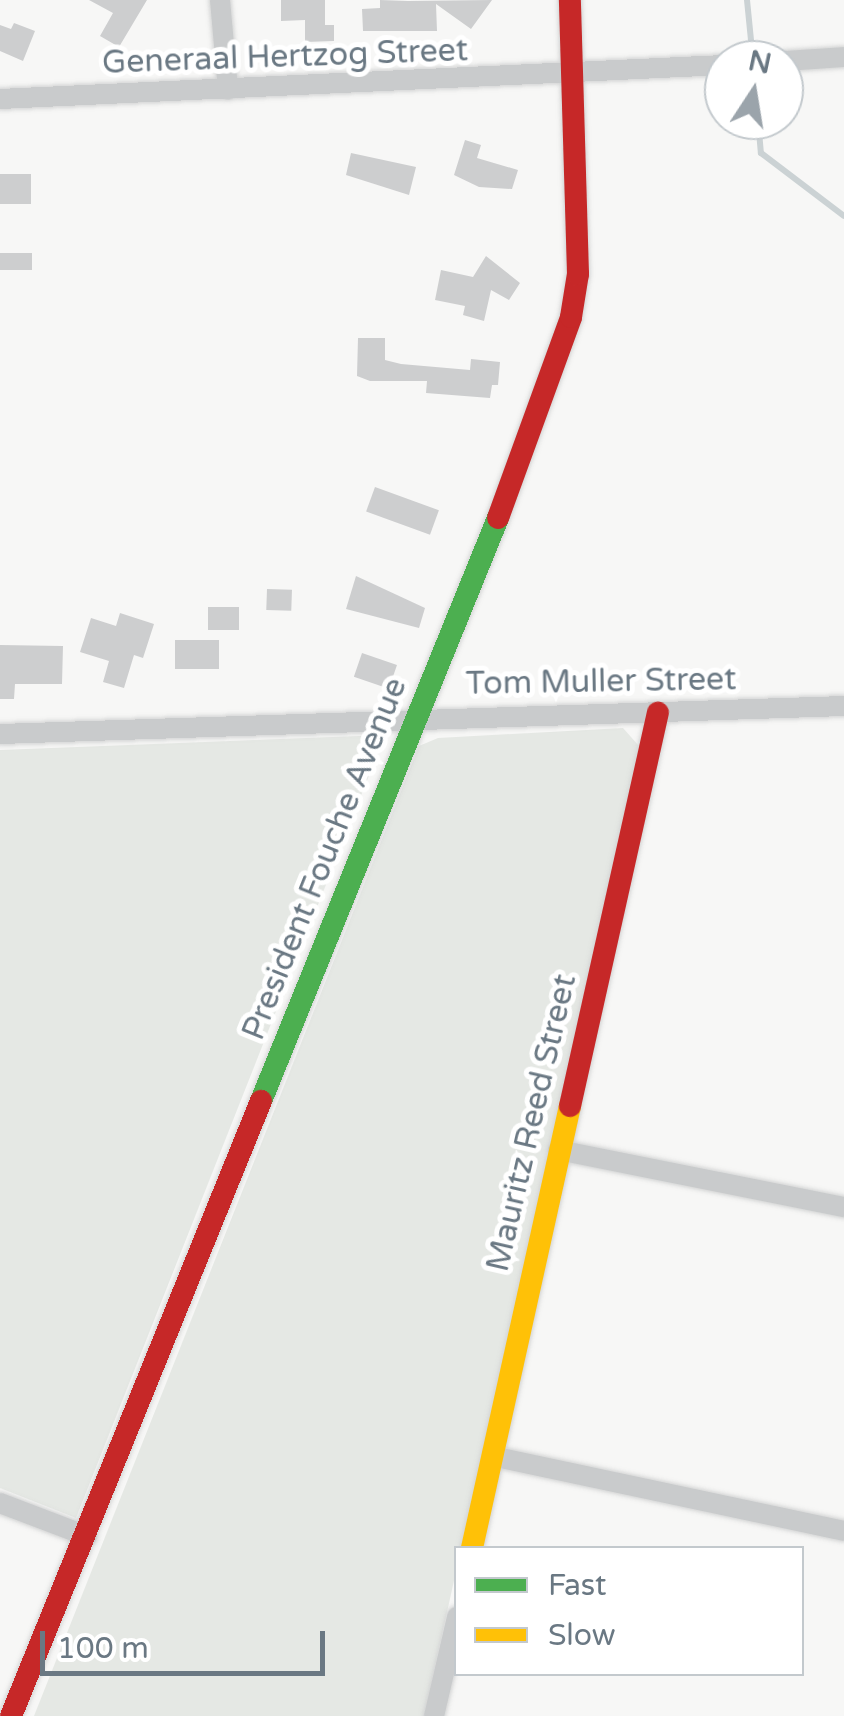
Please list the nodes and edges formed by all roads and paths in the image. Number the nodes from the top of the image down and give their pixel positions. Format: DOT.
graph roads {
  1 [pos="220,0"];
  2 [pos="570,0"];
  3 [pos="844,57"];
  4 [pos="804,59"];
  5 [pos="704,66"];
  6 [pos="573,75"];
  7 [pos="228,90"];
  8 [pos="0,100"];
  9 [pos="844,706"];
  10 [pos="658,712"];
  11 [pos="418,716"];
  12 [pos="0,734"];
  13 [pos="558,1150"];
  14 [pos="844,1207"];
  15 [pos="492,1456"];
  16 [pos="0,1503"];
  17 [pos="844,1531"];
  18 [pos="87,1536"];
  19 [pos="472,1546"];
  20 [pos="454,1625"];
  21 [pos="11,1716"];
  22 [pos="434,1716"];
  1 -- 7 [label="street"];
  2 -- 6 [label="street, President Fouche Avenue"];
  3 -- 4 [label="street"];
  5 -- 6 [label="street, Generaal Hertzog Street"];
  6 -- 7 [label="street, Generaal Hertzog Street"];
  6 -- 11 [label="street, President Fouche Avenue"];
  7 -- 8 [label="street, Generaal Hertzog Street"];
  9 -- 10 [label="street, Tom Muller Street"];
  10 -- 11 [label="street, Tom Muller Street"];
  10 -- 13 [label="street, Mauritz Reed Street"];
  11 -- 12 [label="street, Tom Muller Street"];
  11 -- 18 [label="street, President Fouche Avenue"];
  13 -- 14 [label="street"];
  13 -- 15 [label="street, Mauritz Reed Street"];
  15 -- 17 [label="street"];
  15 -- 19 [label="street, Mauritz Reed Street"];
  16 -- 18 [label="street"];
  18 -- 21 [label="street, President Fouche Avenue"];
  20 -- 22 [label="street"];
}
